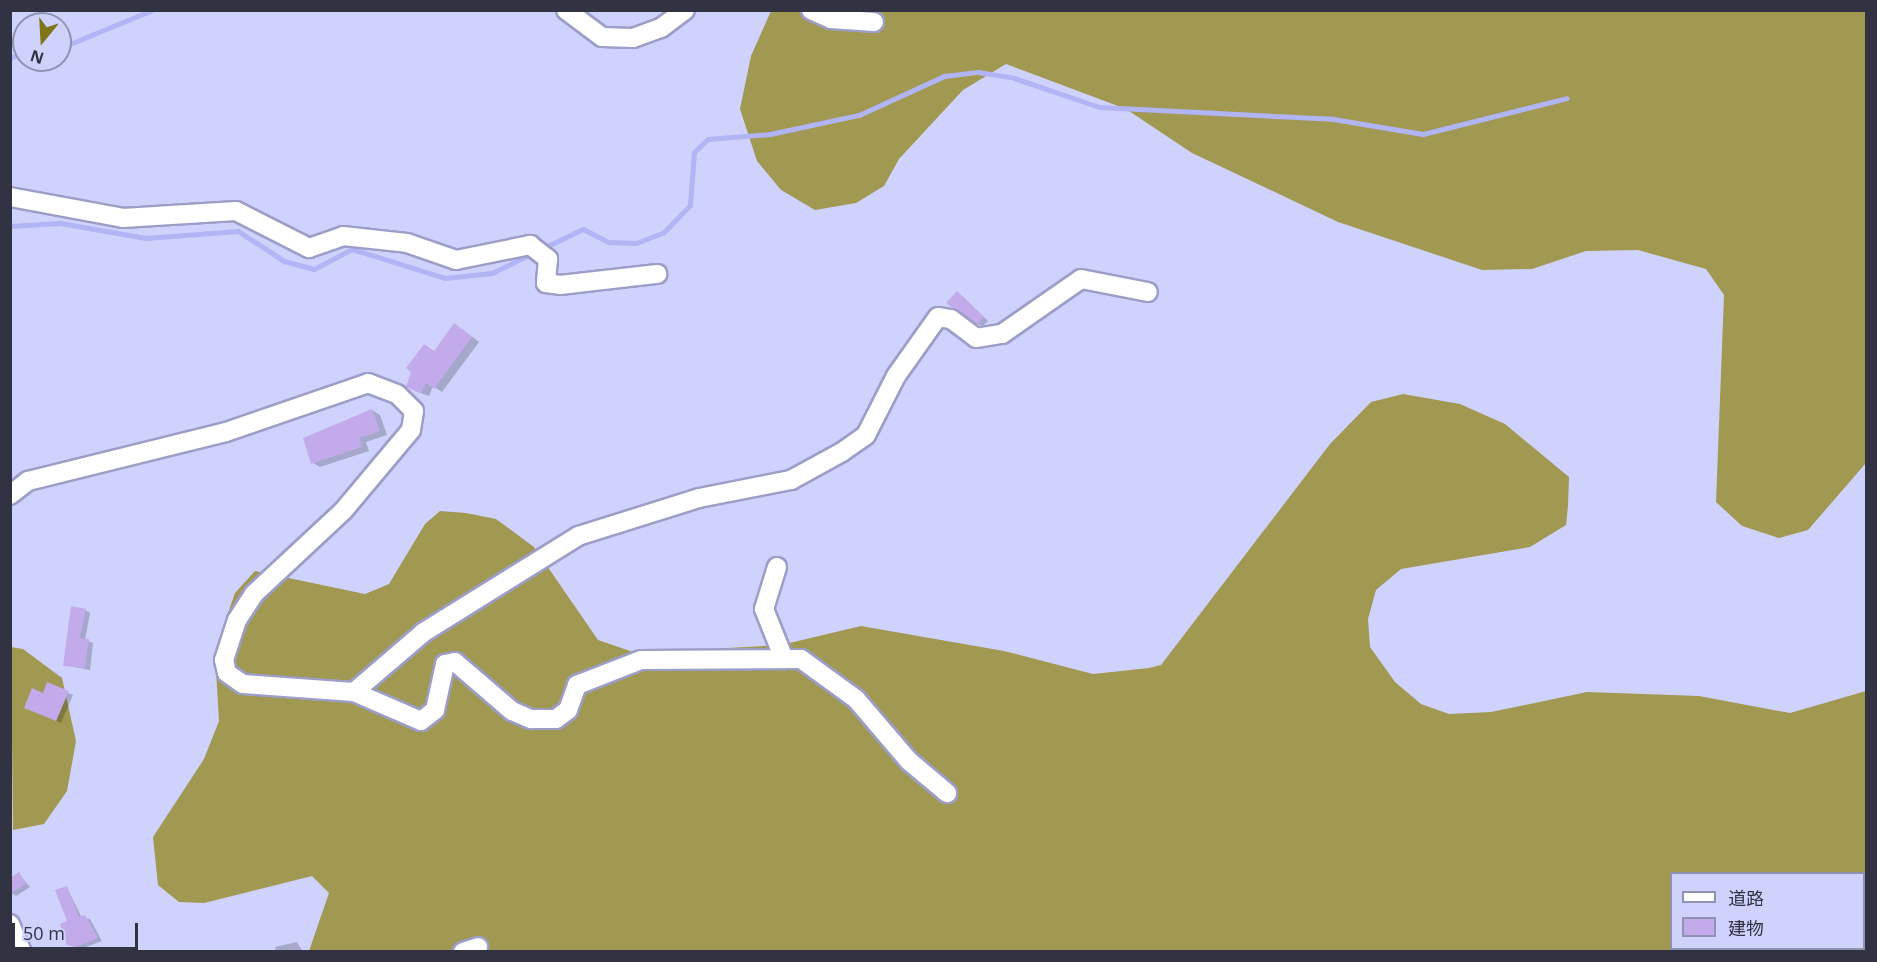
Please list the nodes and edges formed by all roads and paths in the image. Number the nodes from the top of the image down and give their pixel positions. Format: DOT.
graph roads {
  1 [pos="566,10"];
  2 [pos="685,10"];
  3 [pos="811,10"];
  4 [pos="874,22"];
  5 [pos="10,197"];
  6 [pos="657,274"];
  7 [pos="1148,292"];
  8 [pos="19,483"];
  9 [pos="10,495"];
  10 [pos="777,567"];
  11 [pos="784,659"];
  12 [pos="354,692"];
  13 [pos="947,793"];
  14 [pos="10,924"];
  15 [pos="22,951"];
  1 -- 2 [label="street"];
  3 -- 4 [label="street"];
  5 -- 6 [label="street"];
  7 -- 12 [label="street"];
  8 -- 9 [label="street"];
  8 -- 12 [label="street"];
  10 -- 11 [label="street"];
  11 -- 12 [label="street"];
  11 -- 13 [label="street"];
  14 -- 15 [label="street"];
}
